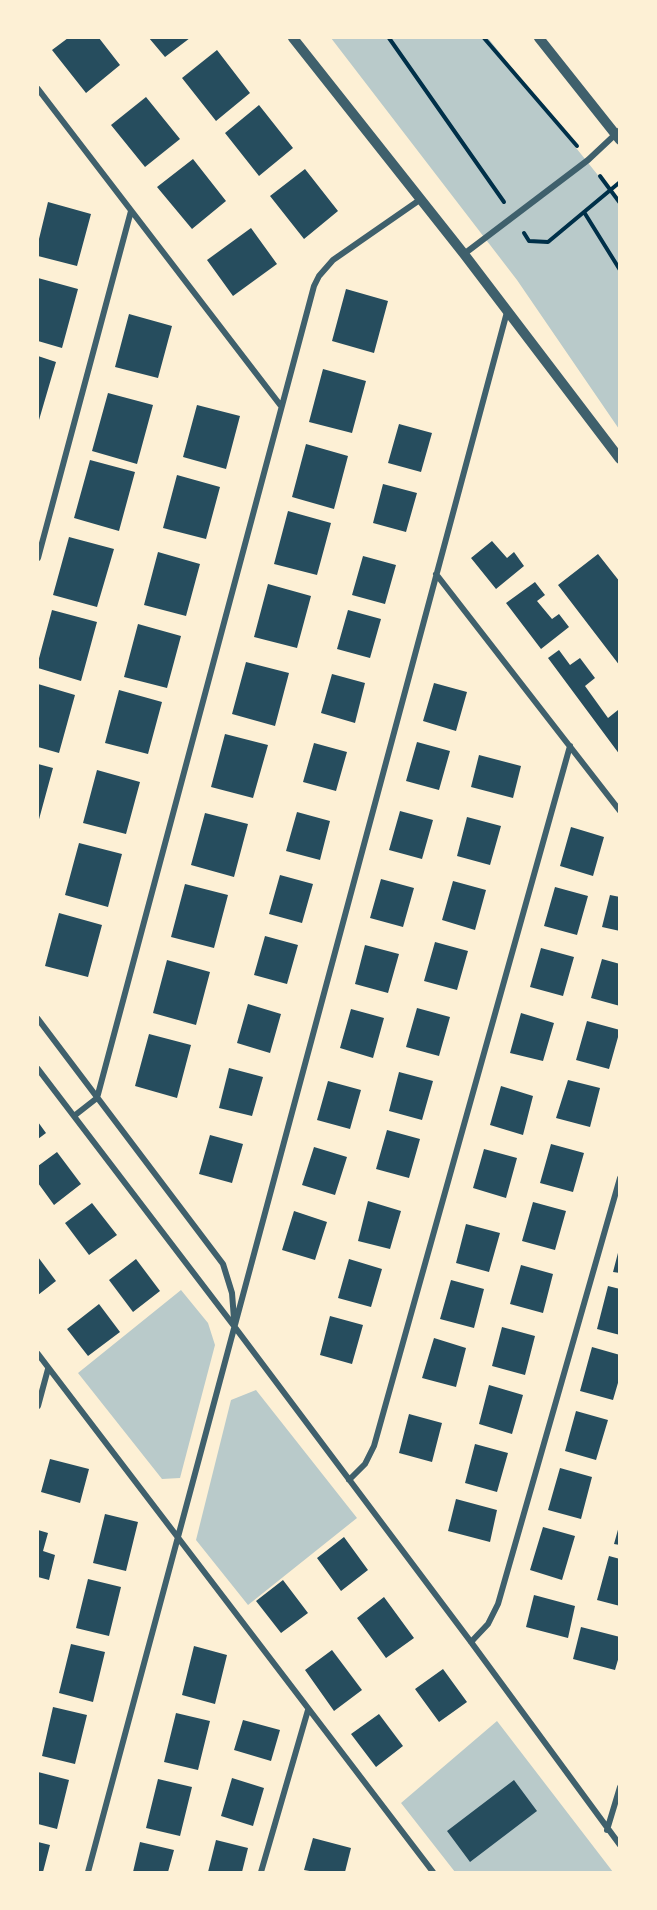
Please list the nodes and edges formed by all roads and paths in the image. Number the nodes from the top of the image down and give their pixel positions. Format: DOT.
graph roads {
  1 [pos="293,38"];
  2 [pos="389,38"];
  3 [pos="484,38"];
  4 [pos="540,38"];
  5 [pos="38,89"];
  6 [pos="618,135"];
  7 [pos="588,160"];
  8 [pos="620,182"];
  9 [pos="610,190"];
  10 [pos="421,199"];
  11 [pos="620,203"];
  12 [pos="131,211"];
  13 [pos="584,212"];
  14 [pos="514,216"];
  15 [pos="464,254"];
  16 [pos="620,270"];
  17 [pos="507,312"];
  18 [pos="281,406"];
  19 [pos="620,459"];
  20 [pos="38,558"];
  21 [pos="436,574"];
  22 [pos="570,746"];
  23 [pos="620,812"];
  24 [pos="38,1019"];
  25 [pos="38,1069"];
  26 [pos="97,1098"];
  27 [pos="74,1116"];
  28 [pos="620,1178"];
  29 [pos="234,1326"];
  30 [pos="38,1354"];
  31 [pos="48,1369"];
  32 [pos="38,1406"];
  33 [pos="349,1480"];
  34 [pos="178,1539"];
  35 [pos="471,1642"];
  36 [pos="308,1710"];
  37 [pos="620,1786"];
  38 [pos="607,1830"];
  39 [pos="620,1845"];
  40 [pos="88,1872"];
  41 [pos="261,1872"];
  42 [pos="433,1872"];
  1 -- 10 [label="street"];
  2 -- 14 [label="path"];
  3 -- 7 [label="path"];
  4 -- 6 [label="street"];
  5 -- 12 [label="street"];
  6 -- 7 [label="street"];
  7 -- 9 [label="path"];
  7 -- 14 [label="street"];
  8 -- 9 [label="path"];
  9 -- 11 [label="path"];
  9 -- 13 [label="path"];
  10 -- 15 [label="street"];
  10 -- 18 [label="street"];
  12 -- 18 [label="street"];
  12 -- 20 [label="street"];
  13 -- 14 [label="path"];
  13 -- 16 [label="path"];
  14 -- 15 [label="street"];
  15 -- 17 [label="street"];
  17 -- 19 [label="street"];
  17 -- 21 [label="street"];
  18 -- 26 [label="street"];
  21 -- 22 [label="street"];
  21 -- 29 [label="street"];
  22 -- 23 [label="street"];
  22 -- 33 [label="street"];
  24 -- 26 [label="street"];
  25 -- 27 [label="street"];
  26 -- 27 [label="street"];
  26 -- 29 [label="street"];
  27 -- 29 [label="street"];
  28 -- 35 [label="street"];
  29 -- 33 [label="street"];
  29 -- 34 [label="street"];
  30 -- 31 [label="street"];
  31 -- 32 [label="street"];
  31 -- 34 [label="street"];
  33 -- 35 [label="street"];
  34 -- 36 [label="street"];
  34 -- 40 [label="street"];
  35 -- 38 [label="street"];
  36 -- 41 [label="street"];
  36 -- 42 [label="street"];
  37 -- 38 [label="street"];
  38 -- 39 [label="street"];
}
